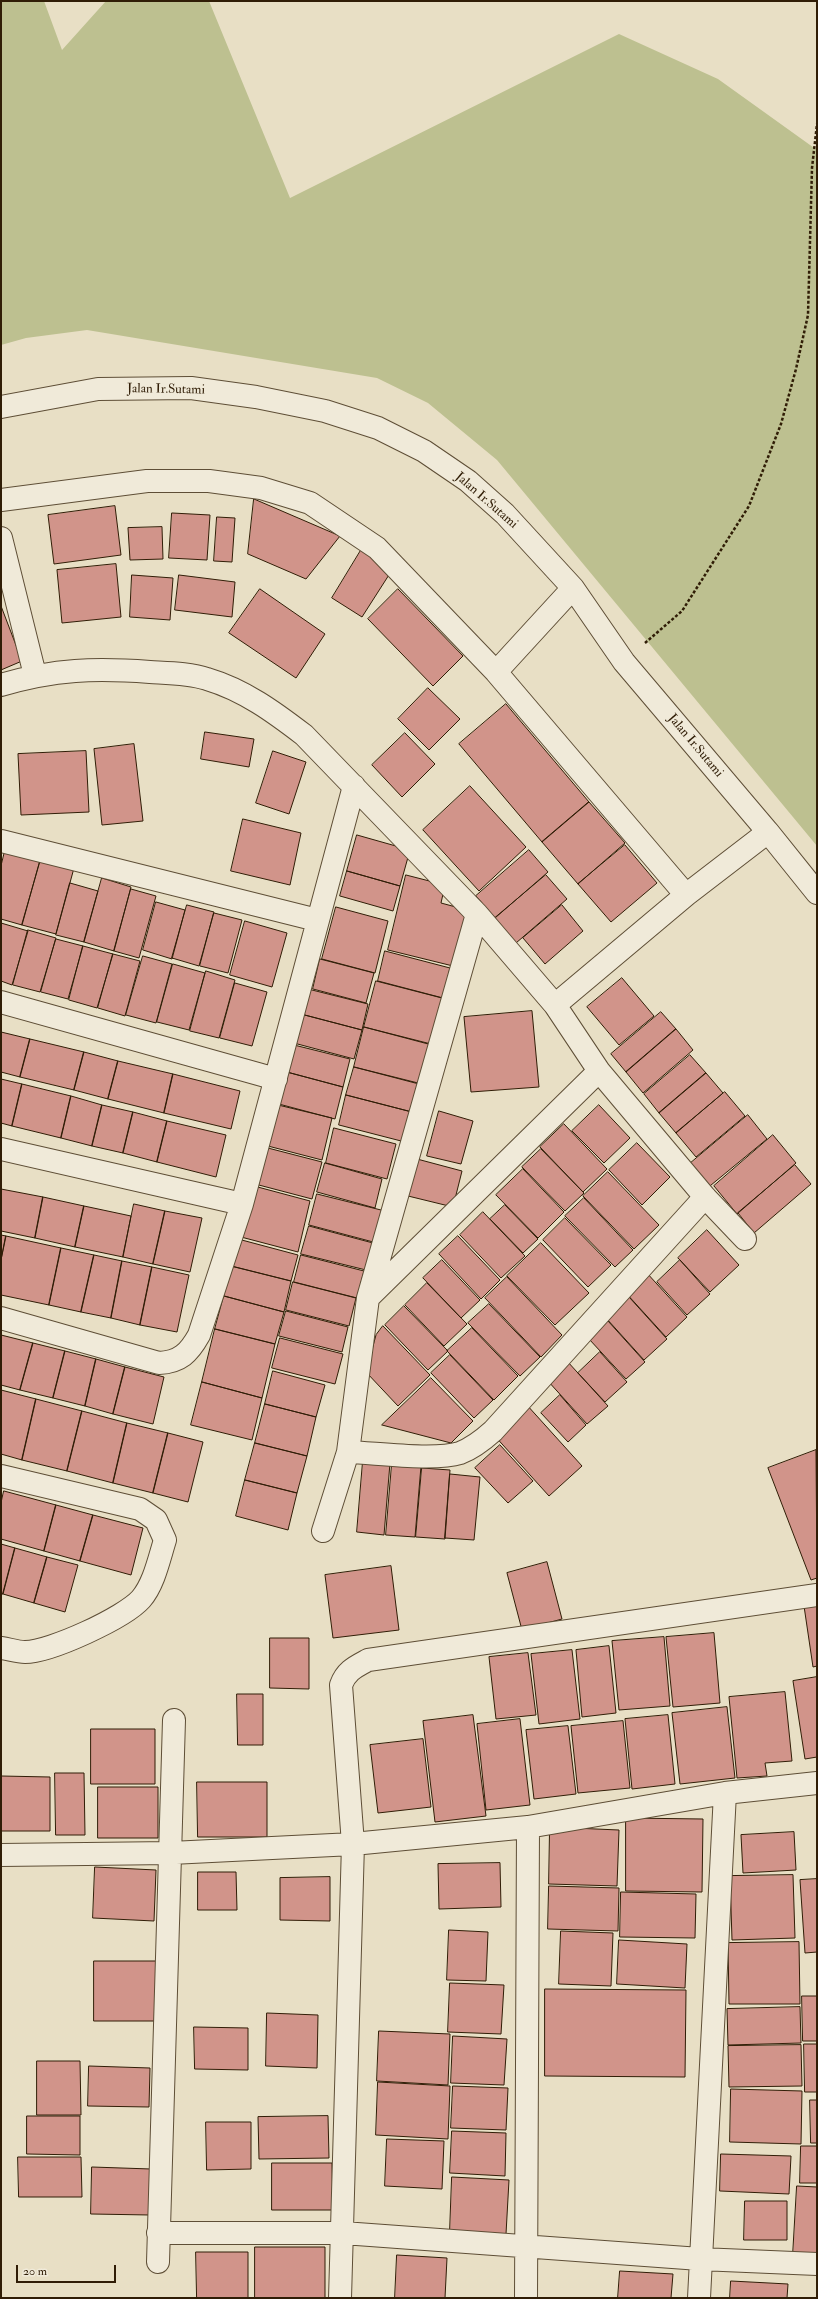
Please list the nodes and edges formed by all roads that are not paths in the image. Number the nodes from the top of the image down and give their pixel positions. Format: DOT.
graph roads {
  1 [pos="1,407"];
  2 [pos="1,500"];
  3 [pos="1,538"];
  4 [pos="573,588"];
  5 [pos="496,672"];
  6 [pos="35,675"];
  7 [pos="1,685"];
  8 [pos="354,786"];
  9 [pos="768,832"];
  10 [pos="1,841"];
  11 [pos="817,893"];
  12 [pos="686,895"];
  13 [pos="476,914"];
  14 [pos="317,920"];
  15 [pos="1,1002"];
  16 [pos="555,1005"];
  17 [pos="599,1071"];
  18 [pos="276,1079"];
  19 [pos="1,1149"];
  20 [pos="705,1197"];
  21 [pos="242,1204"];
  22 [pos="745,1239"];
  23 [pos="368,1298"];
  24 [pos="1,1318"];
  25 [pos="348,1452"];
  26 [pos="1,1476"];
  27 [pos="323,1531"];
  28 [pos="817,1595"];
  29 [pos="1,1648"];
  30 [pos="174,1720"];
  31 [pos="817,1783"];
  32 [pos="725,1793"];
  33 [pos="528,1827"];
  34 [pos="353,1844"];
  35 [pos="171,1853"];
  36 [pos="1,1855"];
  37 [pos="158,2233"];
  38 [pos="343,2233"];
  39 [pos="527,2248"];
  40 [pos="700,2259"];
  41 [pos="158,2262"];
  42 [pos="817,2264"];
  43 [pos="340,2298"];
  44 [pos="526,2298"];
  45 [pos="699,2298"];
  1 -- 4 [label="street, Jalan Ir.Sutami"];
  2 -- 5 [label="street"];
  3 -- 6 [label="street"];
  4 -- 5 [label="street"];
  4 -- 9 [label="street, Jalan Ir.Sutami"];
  5 -- 12 [label="street"];
  6 -- 7 [label="street"];
  6 -- 8 [label="street"];
  8 -- 13 [label="street"];
  8 -- 14 [label="street"];
  9 -- 11 [label="street, Jalan Ir.Sutami"];
  9 -- 12 [label="street"];
  10 -- 14 [label="street"];
  12 -- 16 [label="street"];
  13 -- 16 [label="street"];
  13 -- 23 [label="street"];
  14 -- 18 [label="street"];
  15 -- 18 [label="street"];
  16 -- 17 [label="street"];
  17 -- 20 [label="street"];
  17 -- 23 [label="street"];
  18 -- 21 [label="street"];
  19 -- 21 [label="street"];
  20 -- 22 [label="street"];
  20 -- 25 [label="street"];
  21 -- 24 [label="street"];
  23 -- 25 [label="street"];
  25 -- 27 [label="street"];
  26 -- 29 [label="street"];
  28 -- 34 [label="street"];
  30 -- 35 [label="street"];
  31 -- 32 [label="street"];
  32 -- 33 [label="street"];
  32 -- 40 [label="street"];
  33 -- 34 [label="street"];
  33 -- 39 [label="street"];
  34 -- 35 [label="street"];
  34 -- 38 [label="street"];
  35 -- 36 [label="street"];
  35 -- 37 [label="street"];
  37 -- 38 [label="street"];
  37 -- 41 [label="street"];
  38 -- 39 [label="street"];
  38 -- 43 [label="street"];
  39 -- 40 [label="street"];
  39 -- 44 [label="street"];
  40 -- 42 [label="street"];
  40 -- 45 [label="street"];
}
